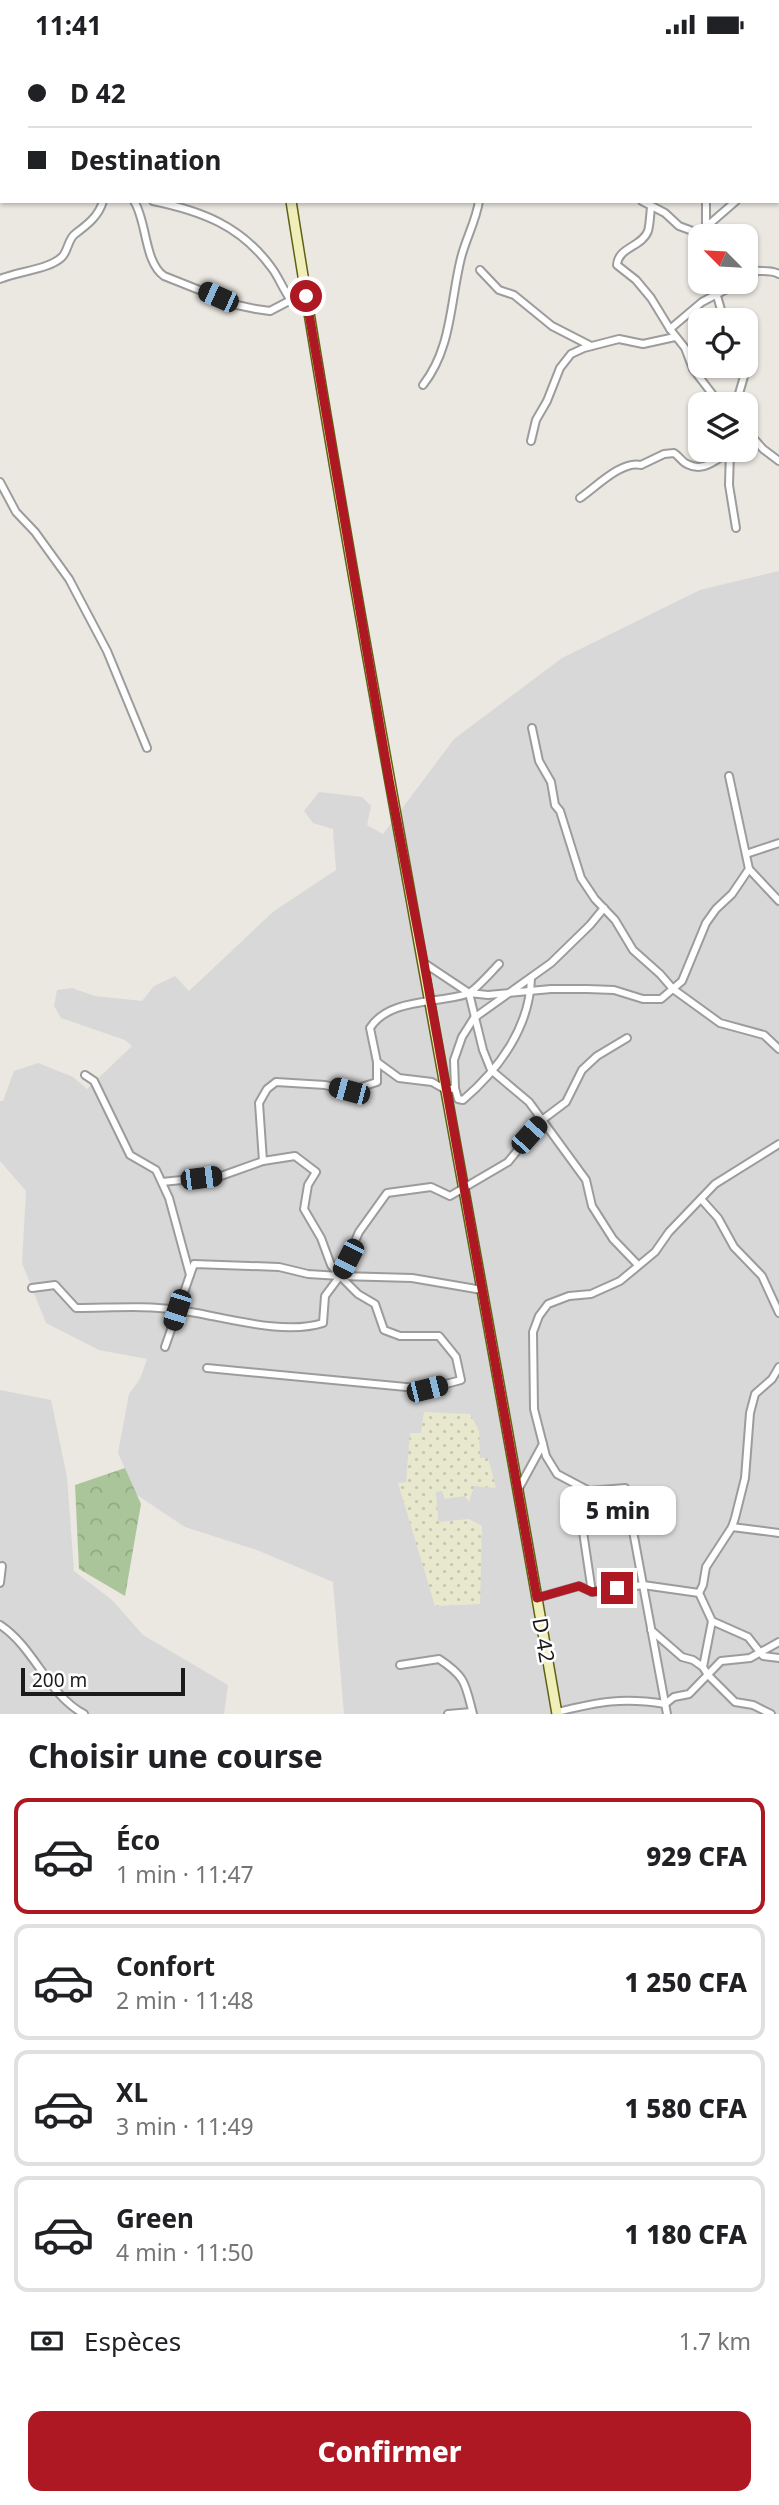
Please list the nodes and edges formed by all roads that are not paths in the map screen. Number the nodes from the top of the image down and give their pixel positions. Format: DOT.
graph roads {
  1 [pos="102,203"];
  2 [pos="135,203"];
  3 [pos="160,203"];
  4 [pos="292,203"];
  5 [pos="479,203"];
  6 [pos="645,203"];
  7 [pos="706,203"];
  8 [pos="734,203"];
  9 [pos="651,207"];
  10 [pos="706,224"];
  11 [pos="709,224"];
  12 [pos="688,229"];
  13 [pos="480,270"];
  14 [pos="758,272"];
  15 [pos="779,274"];
  16 [pos="0,279"];
  17 [pos="716,295"];
  18 [pos="306,296"];
  19 [pos="291,300"];
  20 [pos="720,308"];
  21 [pos="670,329"];
  22 [pos="675,337"];
  23 [pos="593,347"];
  24 [pos="423,385"];
  25 [pos="711,392"];
  26 [pos="531,440"];
  27 [pos="758,444"];
  28 [pos="779,461"];
  29 [pos="714,462"];
  30 [pos="730,462"];
  31 [pos="0,482"];
  32 [pos="580,498"];
  33 [pos="736,528"];
  34 [pos="532,728"];
  35 [pos="147,748"];
  36 [pos="729,776"];
  37 [pos="779,843"];
  38 [pos="746,854"];
  39 [pos="749,869"];
  40 [pos="779,901"];
  41 [pos="604,908"];
  42 [pos="424,963"];
  43 [pos="499,964"];
  44 [pos="531,978"];
  45 [pos="673,989"];
  46 [pos="530,990"];
  47 [pos="510,992"];
  48 [pos="470,993"];
  49 [pos="430,1000"];
  50 [pos="474,1018"];
  51 [pos="627,1038"];
  52 [pos="779,1049"];
  53 [pos="377,1062"];
  54 [pos="491,1070"];
  55 [pos="85,1075"];
  56 [pos="451,1089"];
  57 [pos="542,1120"];
  58 [pos="779,1144"];
  59 [pos="263,1161"];
  60 [pos="162,1182"];
  61 [pos="464,1189"];
  62 [pos="701,1199"];
  63 [pos="638,1265"];
  64 [pos="190,1275"];
  65 [pos="340,1276"];
  66 [pos="32,1288"];
  67 [pos="482,1290"];
  68 [pos="177,1310"];
  69 [pos="779,1313"];
  70 [pos="165,1347"];
  71 [pos="779,1367"];
  72 [pos="207,1368"];
  73 [pos="543,1444"];
  74 [pos="576,1485"];
  75 [pos="518,1490"];
  76 [pos="732,1527"];
  77 [pos="779,1533"];
  78 [pos="2,1566"];
  79 [pos="0,1583"];
  80 [pos="643,1585"];
  81 [pos="592,1592"];
  82 [pos="699,1593"];
  83 [pos="537,1598"];
  84 [pos="712,1621"];
  85 [pos="0,1625"];
  86 [pos="651,1630"];
  87 [pos="779,1642"];
  88 [pos="760,1652"];
  89 [pos="779,1658"];
  90 [pos="400,1665"];
  91 [pos="703,1667"];
  92 [pos="708,1675"];
  93 [pos="665,1704"];
  94 [pos="472,1713"];
  95 [pos="557,1713"];
  96 [pos="84,1714"];
  97 [pos="448,1714"];
  98 [pos="667,1714"];
  99 [pos="771,1714"];
  1 -- 16 [label="street"];
  2 -- 19 [label="street"];
  3 -- 19 [label="street"];
  4 -- 18 [label="street, D 42 / D 42"];
  5 -- 24 [label="street"];
  6 -- 9 [label="street"];
  7 -- 10 [label="street"];
  8 -- 11 [label="street"];
  9 -- 12 [label="street"];
  9 -- 21 [label="street"];
  13 -- 23 [label="street"];
  14 -- 15 [label="street"];
  17 -- 20 [label="street"];
  17 -- 21 [label="street"];
  18 -- 19 [label="street"];
  18 -- 42 [label="street, D 42 / D 42"];
  21 -- 22 [label="street"];
  22 -- 23 [label="street"];
  22 -- 25 [label="street"];
  23 -- 26 [label="street"];
  27 -- 28 [label="street"];
  29 -- 32 [label="street"];
  30 -- 33 [label="street"];
  31 -- 35 [label="street"];
  34 -- 41 [label="street"];
  36 -- 38 [label="street"];
  37 -- 38 [label="street"];
  38 -- 39 [label="street"];
  39 -- 40 [label="street"];
  39 -- 45 [label="street"];
  41 -- 44 [label="street"];
  41 -- 45 [label="street"];
  42 -- 48 [label="street"];
  42 -- 49 [label="street, D 42 / D 42"];
  43 -- 48 [label="street"];
  44 -- 46 [label="street"];
  44 -- 47 [label="street"];
  45 -- 46 [label="street"];
  45 -- 52 [label="street"];
  46 -- 47 [label="street"];
  46 -- 54 [label="street"];
  47 -- 48 [label="street"];
  47 -- 50 [label="street"];
  48 -- 49 [label="street"];
  48 -- 50 [label="street"];
  49 -- 53 [label="street"];
  49 -- 56 [label="street, D 42 / D 42"];
  50 -- 54 [label="street"];
  50 -- 56 [label="street"];
  51 -- 57 [label="street"];
  53 -- 56 [label="street"];
  53 -- 59 [label="street"];
  54 -- 56 [label="street"];
  54 -- 57 [label="street"];
  55 -- 60 [label="street"];
  56 -- 61 [label="street, D 42 / D 42"];
  57 -- 61 [label="street"];
  57 -- 63 [label="street"];
  58 -- 62 [label="street"];
  59 -- 60 [label="street"];
  59 -- 65 [label="street"];
  60 -- 64 [label="street"];
  61 -- 65 [label="street"];
  61 -- 67 [label="street, D 42 / D 42"];
  62 -- 63 [label="street"];
  62 -- 69 [label="street"];
  63 -- 73 [label="street"];
  64 -- 65 [label="street"];
  64 -- 68 [label="street"];
  65 -- 67 [label="street"];
  65 -- 68 [label="street"];
  65 -- 72 [label="street"];
  66 -- 68 [label="street"];
  67 -- 75 [label="street, D 42 / D 42"];
  68 -- 70 [label="street"];
  71 -- 76 [label="street"];
  73 -- 74 [label="street"];
  73 -- 75 [label="street"];
  74 -- 80 [label="street"];
  74 -- 81 [label="street"];
  75 -- 83 [label="street, D 42 / D 42"];
  76 -- 77 [label="street"];
  76 -- 82 [label="street"];
  78 -- 79 [label="street"];
  80 -- 81 [label="street"];
  80 -- 82 [label="street"];
  80 -- 86 [label="street"];
  81 -- 83 [label="street"];
  82 -- 84 [label="street"];
  83 -- 95 [label="street, D 42 / D 42"];
  84 -- 88 [label="street"];
  84 -- 91 [label="street"];
  85 -- 96 [label="street"];
  86 -- 91 [label="street"];
  86 -- 93 [label="street"];
  87 -- 88 [label="street"];
  88 -- 89 [label="street"];
  88 -- 92 [label="street"];
  90 -- 94 [label="street"];
  91 -- 92 [label="street"];
  92 -- 93 [label="street"];
  92 -- 99 [label="street"];
  93 -- 95 [label="street"];
  93 -- 98 [label="street"];
  94 -- 97 [label="street"];
}
